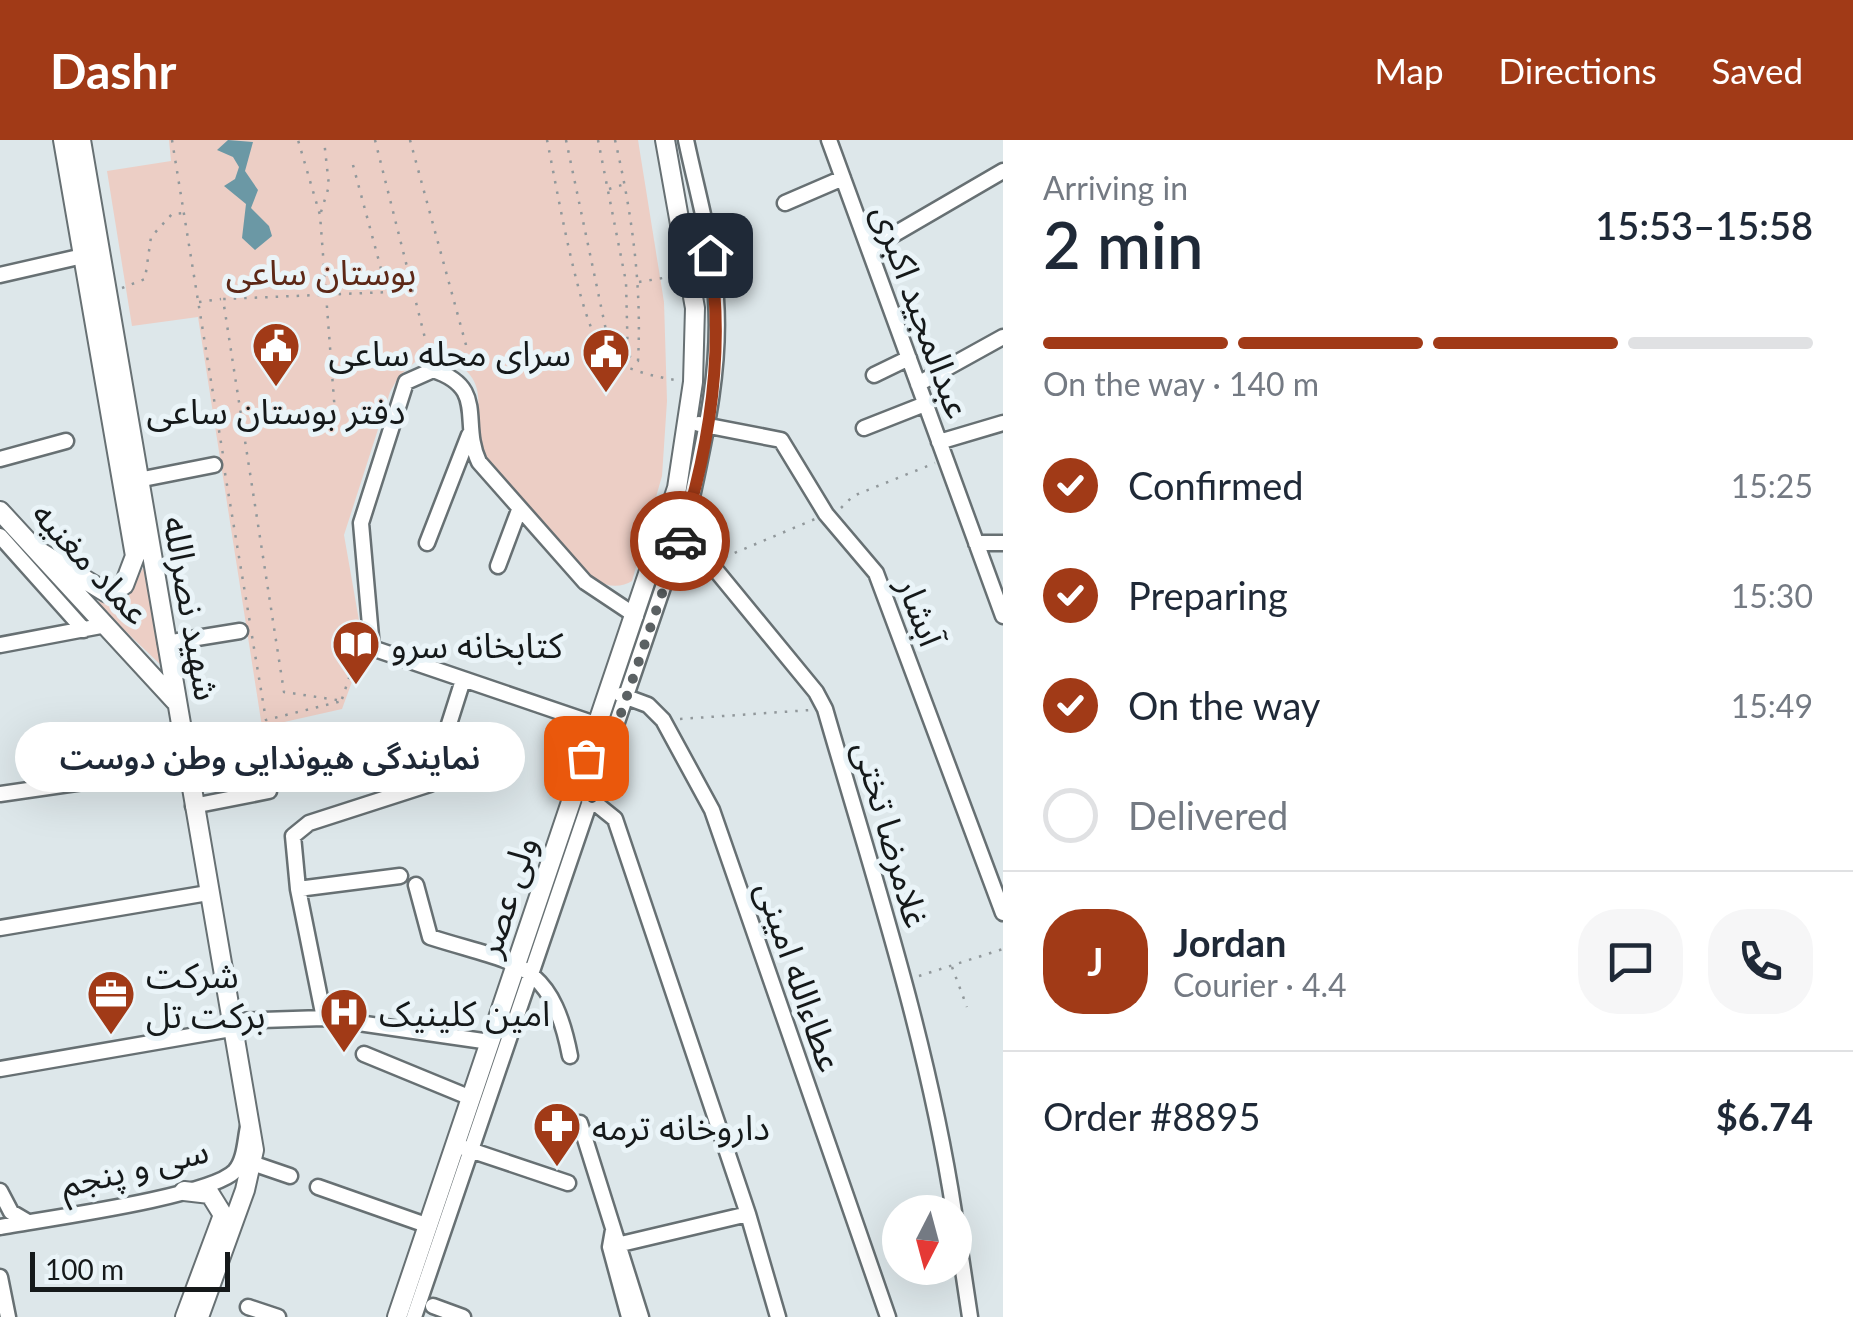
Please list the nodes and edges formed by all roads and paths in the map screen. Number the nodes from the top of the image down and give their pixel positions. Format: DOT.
graph roads {
  1 [pos="63,140"];
  2 [pos="80,140"];
  3 [pos="172,140"];
  4 [pos="298,140"];
  5 [pos="324,140"];
  6 [pos="375,140"];
  7 [pos="410,140"];
  8 [pos="547,140"];
  9 [pos="566,140"];
  10 [pos="598,140"];
  11 [pos="615,140"];
  12 [pos="665,140"];
  13 [pos="686,140"];
  14 [pos="829,140"];
  15 [pos="353,165"];
  16 [pos="1003,171"];
  17 [pos="843,178"];
  18 [pos="625,184"];
  19 [pos="608,189"];
  20 [pos="785,203"];
  21 [pos="184,213"];
  22 [pos="320,215"];
  23 [pos="869,249"];
  24 [pos="91,254"];
  25 [pos="0,276"];
  26 [pos="669,277"];
  27 [pos="638,282"];
  28 [pos="106,291"];
  29 [pos="414,291"];
  30 [pos="387,292"];
  31 [pos="327,295"];
  32 [pos="223,299"];
  33 [pos="197,302"];
  34 [pos="1003,337"];
  35 [pos="466,345"];
  36 [pos="628,355"];
  37 [pos="612,356"];
  38 [pos="909,358"];
  39 [pos="628,365"];
  40 [pos="433,370"];
  41 [pos="874,375"];
  42 [pos="672,380"];
  43 [pos="918,384"];
  44 [pos="925,404"];
  45 [pos="239,420"];
  46 [pos="1003,423"];
  47 [pos="698,424"];
  48 [pos="864,428"];
  49 [pos="121,429"];
  50 [pos="471,430"];
  51 [pos="66,442"];
  52 [pos="939,442"];
  53 [pos="0,459"];
  54 [pos="946,459"];
  55 [pos="220,464"];
  56 [pos="138,480"];
  57 [pos="519,510"];
  58 [pos="0,511"];
  59 [pos="826,514"];
  60 [pos="0,536"];
  61 [pos="672,536"];
  62 [pos="427,542"];
  63 [pos="976,543"];
  64 [pos="1003,543"];
  65 [pos="37,550"];
  66 [pos="710,563"];
  67 [pos="498,566"];
  68 [pos="636,616"];
  69 [pos="1003,616"];
  70 [pos="106,625"];
  71 [pos="84,630"];
  72 [pos="240,630"];
  73 [pos="166,643"];
  74 [pos="0,645"];
  75 [pos="356,660"];
  76 [pos="463,680"];
  77 [pos="618,694"];
  78 [pos="342,701"];
  79 [pos="176,702"];
  80 [pos="824,709"];
  81 [pos="663,720"];
  82 [pos="598,725"];
  83 [pos="186,767"];
  84 [pos="269,791"];
  85 [pos="0,794"];
  86 [pos="583,794"];
  87 [pos="193,806"];
  88 [pos="400,876"];
  89 [pos="416,885"];
  90 [pos="298,889"];
  91 [pos="208,893"];
  92 [pos="1003,913"];
  93 [pos="0,928"];
  94 [pos="1003,949"];
  95 [pos="952,966"];
  96 [pos="525,968"];
  97 [pos="904,980"];
  98 [pos="967,1007"];
  99 [pos="324,1018"];
  100 [pos="230,1025"];
  101 [pos="490,1042"];
  102 [pos="364,1054"];
  103 [pos="570,1056"];
  104 [pos="0,1069"];
  105 [pos="472,1098"];
  106 [pos="580,1123"];
  107 [pos="248,1126"];
  108 [pos="464,1148"];
  109 [pos="252,1163"];
  110 [pos="290,1176"];
  111 [pos="568,1183"];
  112 [pos="318,1187"];
  113 [pos="0,1191"];
  114 [pos="184,1191"];
  115 [pos="952,1195"];
  116 [pos="748,1214"];
  117 [pos="28,1222"];
  118 [pos="428,1226"];
  119 [pos="0,1227"];
  120 [pos="617,1237"];
  121 [pos="0,1277"];
  122 [pos="965,1285"];
  123 [pos="433,1306"];
  124 [pos="248,1307"];
  125 [pos="8,1317"];
  126 [pos="185,1317"];
  127 [pos="200,1317"];
  128 [pos="278,1317"];
  129 [pos="397,1317"];
  130 [pos="414,1317"];
  131 [pos="463,1317"];
  132 [pos="629,1317"];
  133 [pos="641,1317"];
  134 [pos="778,1317"];
  135 [pos="888,1317"];
  136 [pos="970,1317"];
  1 -- 24 [label="main road, شهید نصرالله"];
  2 -- 24 [label="main road, شهید نصرالله"];
  3 -- 21 [label="path"];
  4 -- 22 [label="path"];
  5 -- 22 [label="path"];
  6 -- 29 [label="path"];
  7 -- 35 [label="path"];
  8 -- 37 [label="path"];
  9 -- 37 [label="path"];
  10 -- 19 [label="path"];
  11 -- 18 [label="path"];
  12 -- 47 [label="main road, ولی عصر"];
  13 -- 47 [label="street"];
  14 -- 17 [label="street, عبدالمجید اکبری"];
  15 -- 30 [label="path"];
  16 -- 23 [label="street"];
  17 -- 20 [label="street"];
  17 -- 23 [label="street, عبدالمجید اکبری"];
  18 -- 19 [label="path"];
  18 -- 27 [label="path"];
  19 -- 36 [label="path"];
  21 -- 28 [label="path"];
  21 -- 33 [label="path"];
  22 -- 31 [label="path"];
  23 -- 38 [label="street, عبدالمجید اکبری"];
  24 -- 25 [label="street"];
  24 -- 28 [label="main road, شهید نصرالله"];
  24 -- 49 [label="main road, شهید نصرالله"];
  26 -- 27 [label="path"];
  27 -- 36 [label="path"];
  28 -- 49 [label="main road, شهید نصرالله"];
  29 -- 30 [label="path"];
  29 -- 40 [label="path"];
  30 -- 31 [label="path"];
  31 -- 32 [label="path"];
  31 -- 45 [label="path"];
  32 -- 33 [label="path"];
  32 -- 45 [label="path"];
  33 -- 55 [label="path"];
  34 -- 43 [label="street"];
  36 -- 39 [label="path"];
  37 -- 39 [label="path"];
  38 -- 41 [label="street"];
  38 -- 43 [label="street, عبدالمجید اکبری"];
  39 -- 42 [label="path"];
  40 -- 50 [label="street"];
  40 -- 76 [label="street"];
  43 -- 44 [label="street, عبدالمجید اکبری"];
  44 -- 48 [label="street"];
  44 -- 52 [label="street, عبدالمجید اکبری"];
  45 -- 78 [label="path"];
  46 -- 52 [label="street"];
  47 -- 59 [label="street, آبشار"];
  47 -- 61 [label="main road, ولی عصر"];
  49 -- 56 [label="main road, شهید نصرالله"];
  49 -- 65 [label="main road, شهید نصرالله"];
  50 -- 57 [label="street"];
  50 -- 62 [label="street"];
  51 -- 53 [label="street"];
  52 -- 54 [label="street, عبدالمجید اکبری"];
  54 -- 59 [label="path"];
  54 -- 63 [label="street, عبدالمجید اکبری"];
  55 -- 56 [label="street"];
  55 -- 78 [label="path"];
  56 -- 73 [label="main road, شهید نصرالله"];
  57 -- 67 [label="street"];
  57 -- 68 [label="street"];
  58 -- 65 [label="main road, عماد مغنیه"];
  59 -- 66 [label="path"];
  59 -- 92 [label="street, آبشار"];
  60 -- 71 [label="street, عماد مغنیه"];
  61 -- 66 [label="street, غلامرضا تختی"];
  61 -- 68 [label="main road, ولی عصر"];
  61 -- 77 [label="street"];
  63 -- 64 [label="street"];
  63 -- 69 [label="street, عبدالمجید اکبری"];
  65 -- 70 [label="main road, عماد مغنیه"];
  66 -- 80 [label="street, غلامرضا تختی"];
  68 -- 77 [label="main road, ولی عصر"];
  70 -- 71 [label="street"];
  70 -- 79 [label="main road, عماد مغنیه"];
  71 -- 74 [label="street"];
  72 -- 73 [label="street"];
  73 -- 79 [label="main road, شهید نصرالله"];
  75 -- 78 [label="path"];
  76 -- 82 [label="street"];
  76 -- 90 [label="street"];
  77 -- 81 [label="street, عطاءالله امینی"];
  77 -- 82 [label="main road, ولی عصر"];
  77 -- 86 [label="street"];
  79 -- 83 [label="main road, شهید نصرالله"];
  80 -- 81 [label="path"];
  80 -- 97 [label="street, غلامرضا تختی"];
  81 -- 135 [label="street, عطاءالله امینی"];
  82 -- 86 [label="main road, ولی عصر"];
  83 -- 85 [label="street"];
  83 -- 87 [label="main road, شهید نصرالله"];
  84 -- 87 [label="street"];
  86 -- 96 [label="main road, ولی عصر"];
  86 -- 116 [label="street"];
  87 -- 91 [label="main road, شهید نصرالله"];
  88 -- 90 [label="street"];
  89 -- 96 [label="street"];
  90 -- 99 [label="street"];
  91 -- 93 [label="street"];
  91 -- 100 [label="main road, شهید نصرالله"];
  94 -- 95 [label="path"];
  95 -- 97 [label="path"];
  95 -- 98 [label="path"];
  96 -- 101 [label="main road, ولی عصر"];
  96 -- 103 [label="street"];
  96 -- 108 [label="street"];
  97 -- 115 [label="street, غلامرضا تختی"];
  99 -- 100 [label="street"];
  99 -- 101 [label="street"];
  100 -- 104 [label="street"];
  100 -- 107 [label="main road, شهید نصرالله"];
  101 -- 105 [label="main road, ولی عصر"];
  102 -- 105 [label="street"];
  105 -- 108 [label="main road, ولی عصر"];
  106 -- 120 [label="street"];
  107 -- 109 [label="main road, شهید نصرالله"];
  107 -- 114 [label="street, سی و پنجم"];
  108 -- 111 [label="street"];
  108 -- 118 [label="main road, ولی عصر"];
  108 -- 130 [label="street"];
  109 -- 110 [label="street"];
  109 -- 127 [label="main road, شهید نصرالله"];
  112 -- 118 [label="street"];
  113 -- 117 [label="street"];
  114 -- 117 [label="street, سی و پنجم"];
  114 -- 126 [label="main road"];
  116 -- 120 [label="street"];
  116 -- 134 [label="street"];
  117 -- 119 [label="street, سی و پنجم"];
  118 -- 129 [label="main road, ولی عصر"];
  120 -- 132 [label="street"];
  120 -- 133 [label="street"];
  121 -- 125 [label="street"];
  122 -- 136 [label="street, غلامرضا تختی"];
  123 -- 131 [label="street"];
  124 -- 128 [label="street"];
}
